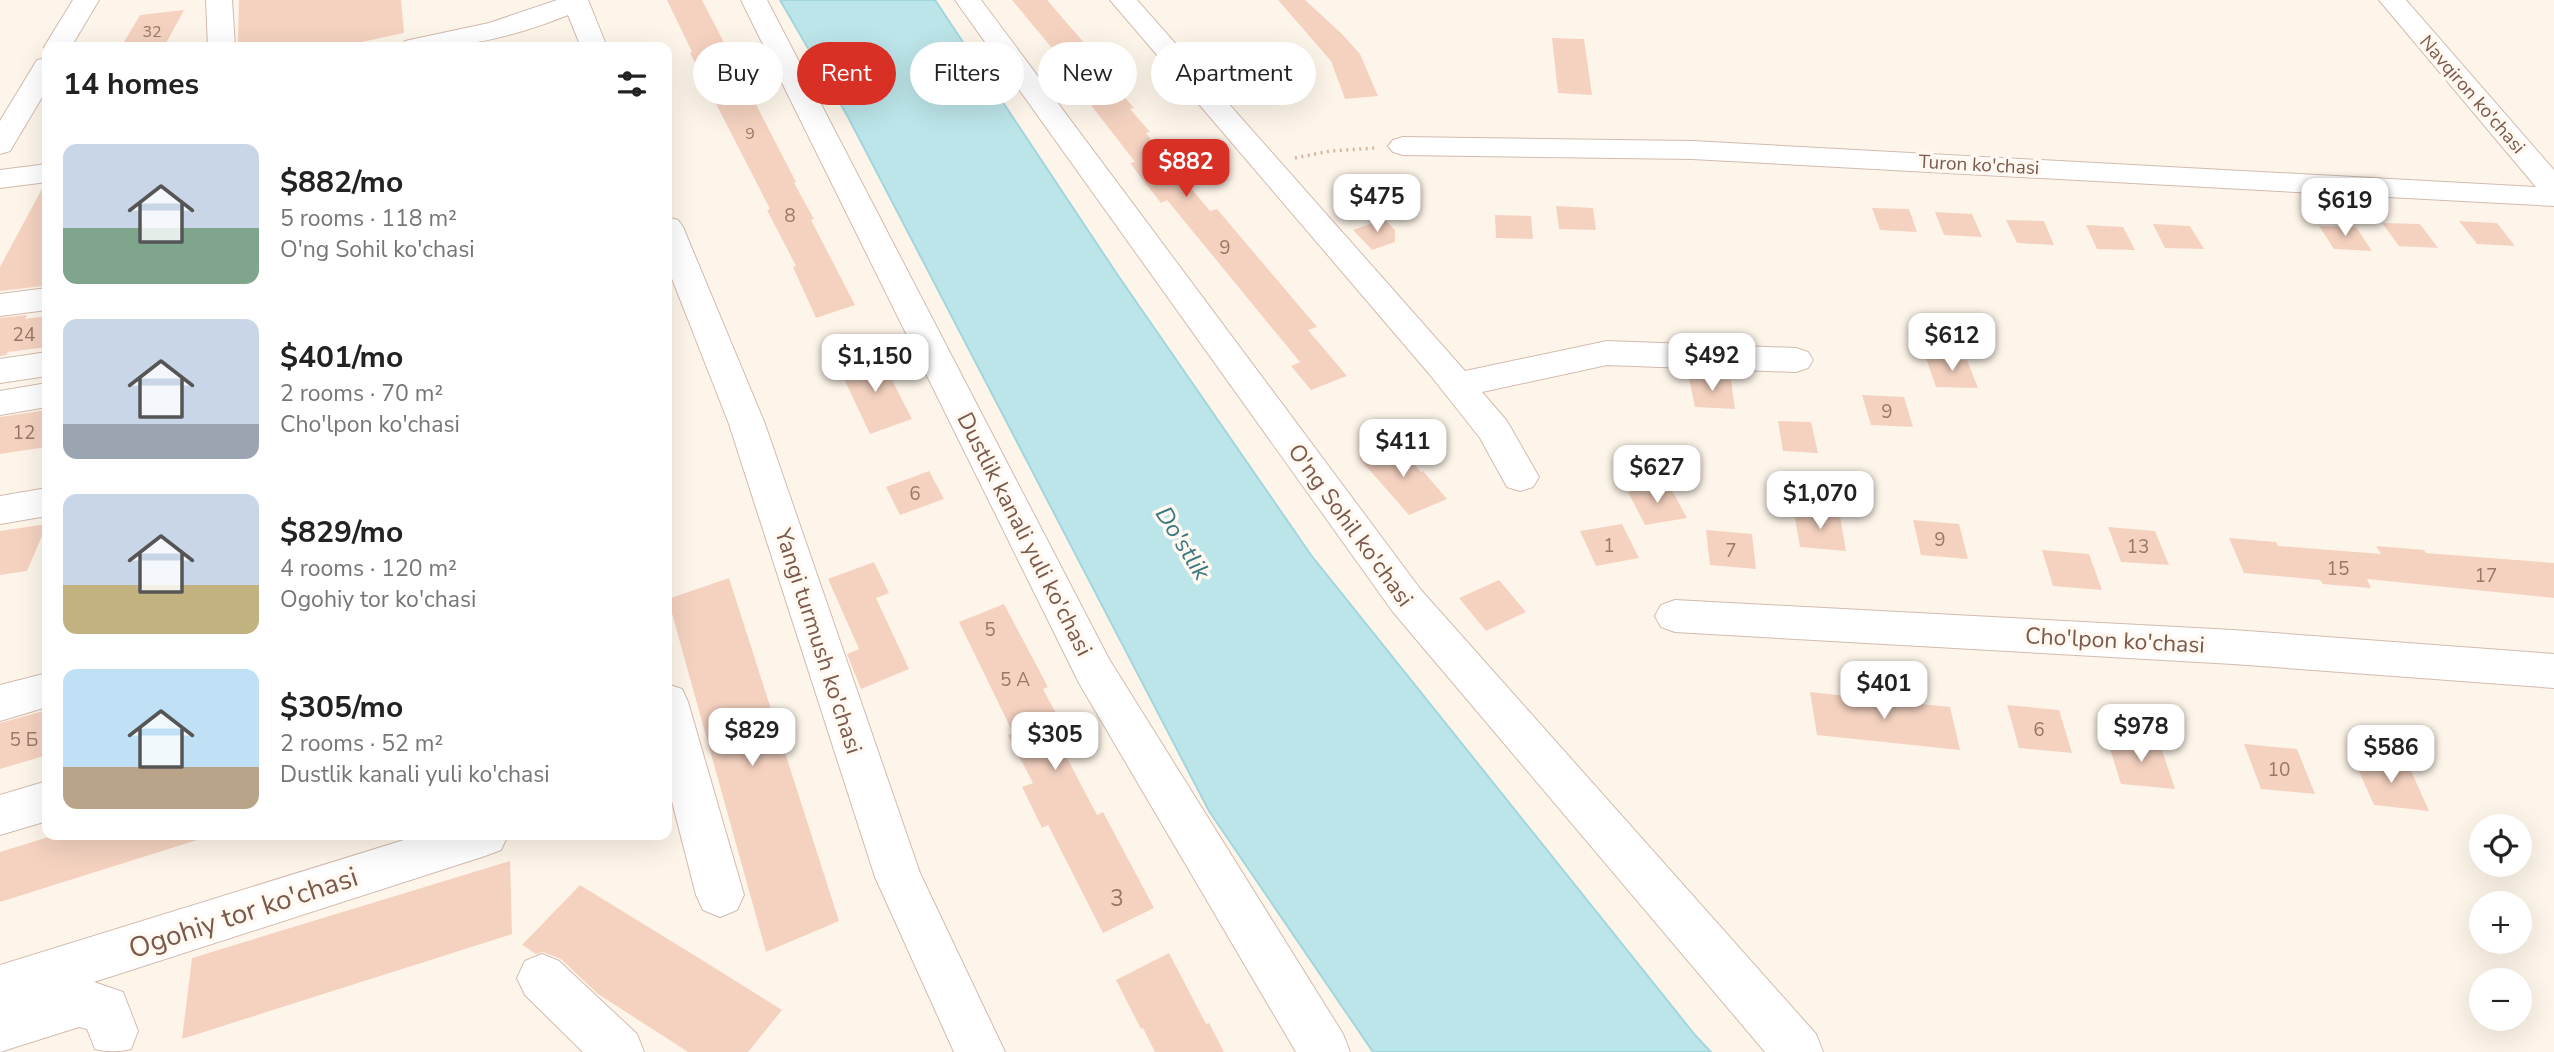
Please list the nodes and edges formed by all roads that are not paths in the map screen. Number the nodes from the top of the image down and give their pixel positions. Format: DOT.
graph roads {
  1 [pos="86,0"];
  2 [pos="219,0"];
  3 [pos="754,0"];
  4 [pos="968,0"];
  5 [pos="1123,0"];
  6 [pos="2392,0"];
  7 [pos="575,1"];
  8 [pos="61,42"];
  9 [pos="222,42"];
  10 [pos="438,42"];
  11 [pos="592,42"];
  12 [pos="42,74"];
  13 [pos="0,145"];
  14 [pos="1404,146"];
  15 [pos="42,174"];
  16 [pos="0,179"];
  17 [pos="2554,189"];
  18 [pos="2554,197"];
  19 [pos="672,239"];
  20 [pos="42,300"];
  21 [pos="0,305"];
  22 [pos="1796,360"];
  23 [pos="42,365"];
  24 [pos="0,371"];
  25 [pos="1457,385"];
  26 [pos="42,396"];
  27 [pos="0,402"];
  28 [pos="1520,477"];
  29 [pos="42,503"];
  30 [pos="0,510"];
  31 [pos="1675,616"];
  32 [pos="2554,671"];
  33 [pos="42,691"];
  34 [pos="0,703"];
  35 [pos="672,741"];
  36 [pos="677,780"];
  37 [pos="42,802"];
  38 [pos="0,815"];
  39 [pos="465,840"];
  40 [pos="720,895"];
  41 [pos="542,978"];
  42 [pos="0,989"];
  43 [pos="0,1028"];
  44 [pos="113,1031"];
  45 [pos="619,1052"];
  46 [pos="980,1052"];
  47 [pos="1325,1052"];
  48 [pos="1798,1052"];
  1 -- 8 [label="street"];
  2 -- 9 [label="street"];
  3 -- 47 [label="street, Dustlik kanali yuli ko'chasi"];
  4 -- 48 [label="street, O'ng Sohil ko'chasi"];
  5 -- 25 [label="street"];
  6 -- 17 [label="street, Navqiron ko'chasi"];
  7 -- 10 [label="street"];
  7 -- 11 [label="street"];
  12 -- 13 [label="street"];
  14 -- 18 [label="street, Turon ko'chasi"];
  15 -- 16 [label="street"];
  19 -- 46 [label="street, Yangi turmush ko'chasi"];
  20 -- 21 [label="street"];
  22 -- 25 [label="street"];
  23 -- 24 [label="street"];
  25 -- 28 [label="street"];
  26 -- 27 [label="street"];
  29 -- 30 [label="street"];
  31 -- 32 [label="street, Cho'lpon ko'chasi"];
  33 -- 34 [label="street"];
  35 -- 36 [label="street"];
  36 -- 40 [label="street"];
  37 -- 38 [label="street"];
  39 -- 42 [label="street, Ogohiy tor ko'chasi"];
  41 -- 45 [label="street"];
  43 -- 44 [label="street"];
}
